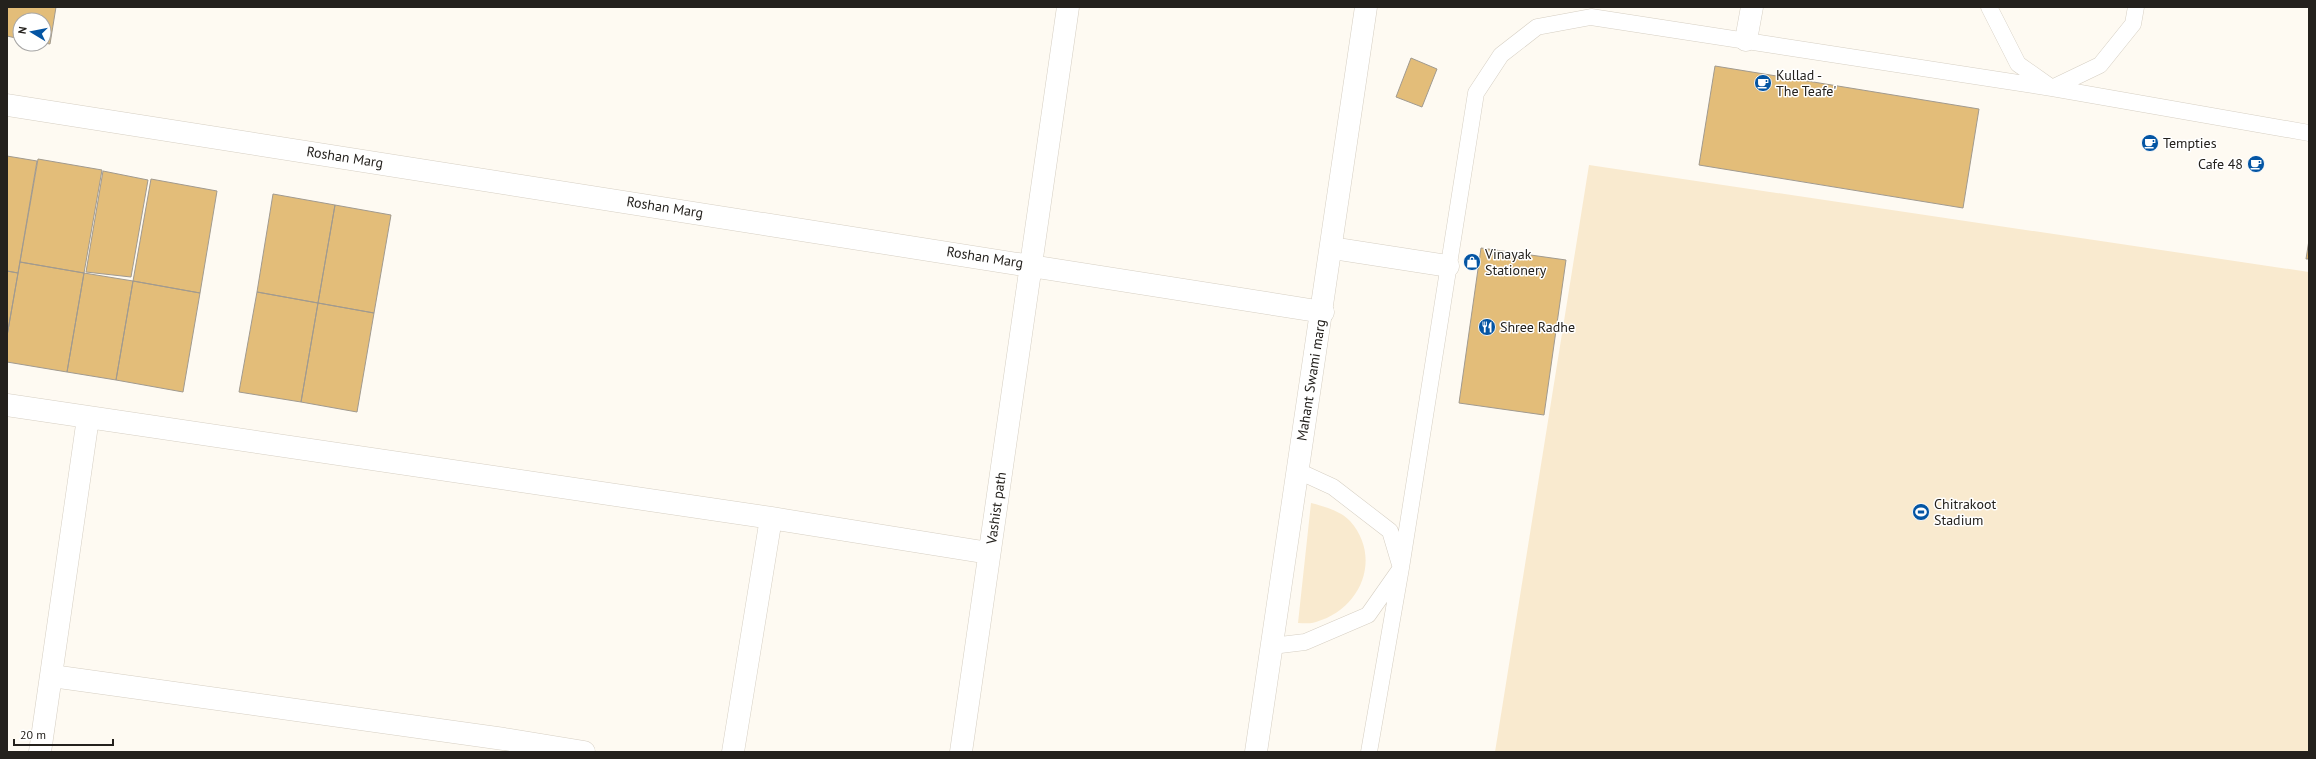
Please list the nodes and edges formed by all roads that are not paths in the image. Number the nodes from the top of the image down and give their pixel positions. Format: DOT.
graph roads {
  1 [pos="1068,7"];
  2 [pos="1366,7"];
  3 [pos="1752,7"];
  4 [pos="1988,7"];
  5 [pos="2136,7"];
  6 [pos="1746,40"];
  7 [pos="2052,88"];
  8 [pos="7,105"];
  9 [pos="2309,133"];
  10 [pos="1332,248"];
  11 [pos="1031,264"];
  12 [pos="1448,266"];
  13 [pos="1323,312"];
  14 [pos="7,405"];
  15 [pos="88,418"];
  16 [pos="1296,470"];
  17 [pos="771,518"];
  18 [pos="989,553"];
  19 [pos="1401,568"];
  20 [pos="1272,646"];
  21 [pos="52,676"];
  22 [pos="503,745"];
  23 [pos="40,752"];
  24 [pos="584,752"];
  25 [pos="733,752"];
  26 [pos="961,752"];
  27 [pos="1256,752"];
  28 [pos="1369,752"];
  1 -- 11 [label="street, Vashist path"];
  2 -- 10 [label="street, Mahant Swami marg"];
  3 -- 6 [label="street"];
  4 -- 7 [label="lane"];
  5 -- 7 [label="lane"];
  6 -- 7 [label="lane"];
  6 -- 12 [label="lane"];
  7 -- 9 [label="lane"];
  8 -- 11 [label="street, Roshan Marg"];
  10 -- 12 [label="street"];
  10 -- 13 [label="street, Mahant Swami marg"];
  11 -- 13 [label="street, Roshan Marg"];
  11 -- 18 [label="street, Vashist path"];
  12 -- 19 [label="lane"];
  13 -- 16 [label="street, Mahant Swami marg"];
  14 -- 15 [label="street"];
  15 -- 17 [label="street"];
  15 -- 21 [label="street"];
  16 -- 19 [label="lane"];
  16 -- 20 [label="street, Mahant Swami marg"];
  17 -- 18 [label="street"];
  17 -- 25 [label="street"];
  18 -- 26 [label="street, Vashist path"];
  19 -- 20 [label="lane"];
  19 -- 28 [label="lane"];
  20 -- 27 [label="street, Mahant Swami marg"];
  21 -- 22 [label="street"];
  21 -- 23 [label="street"];
  22 -- 24 [label="street"];
}
